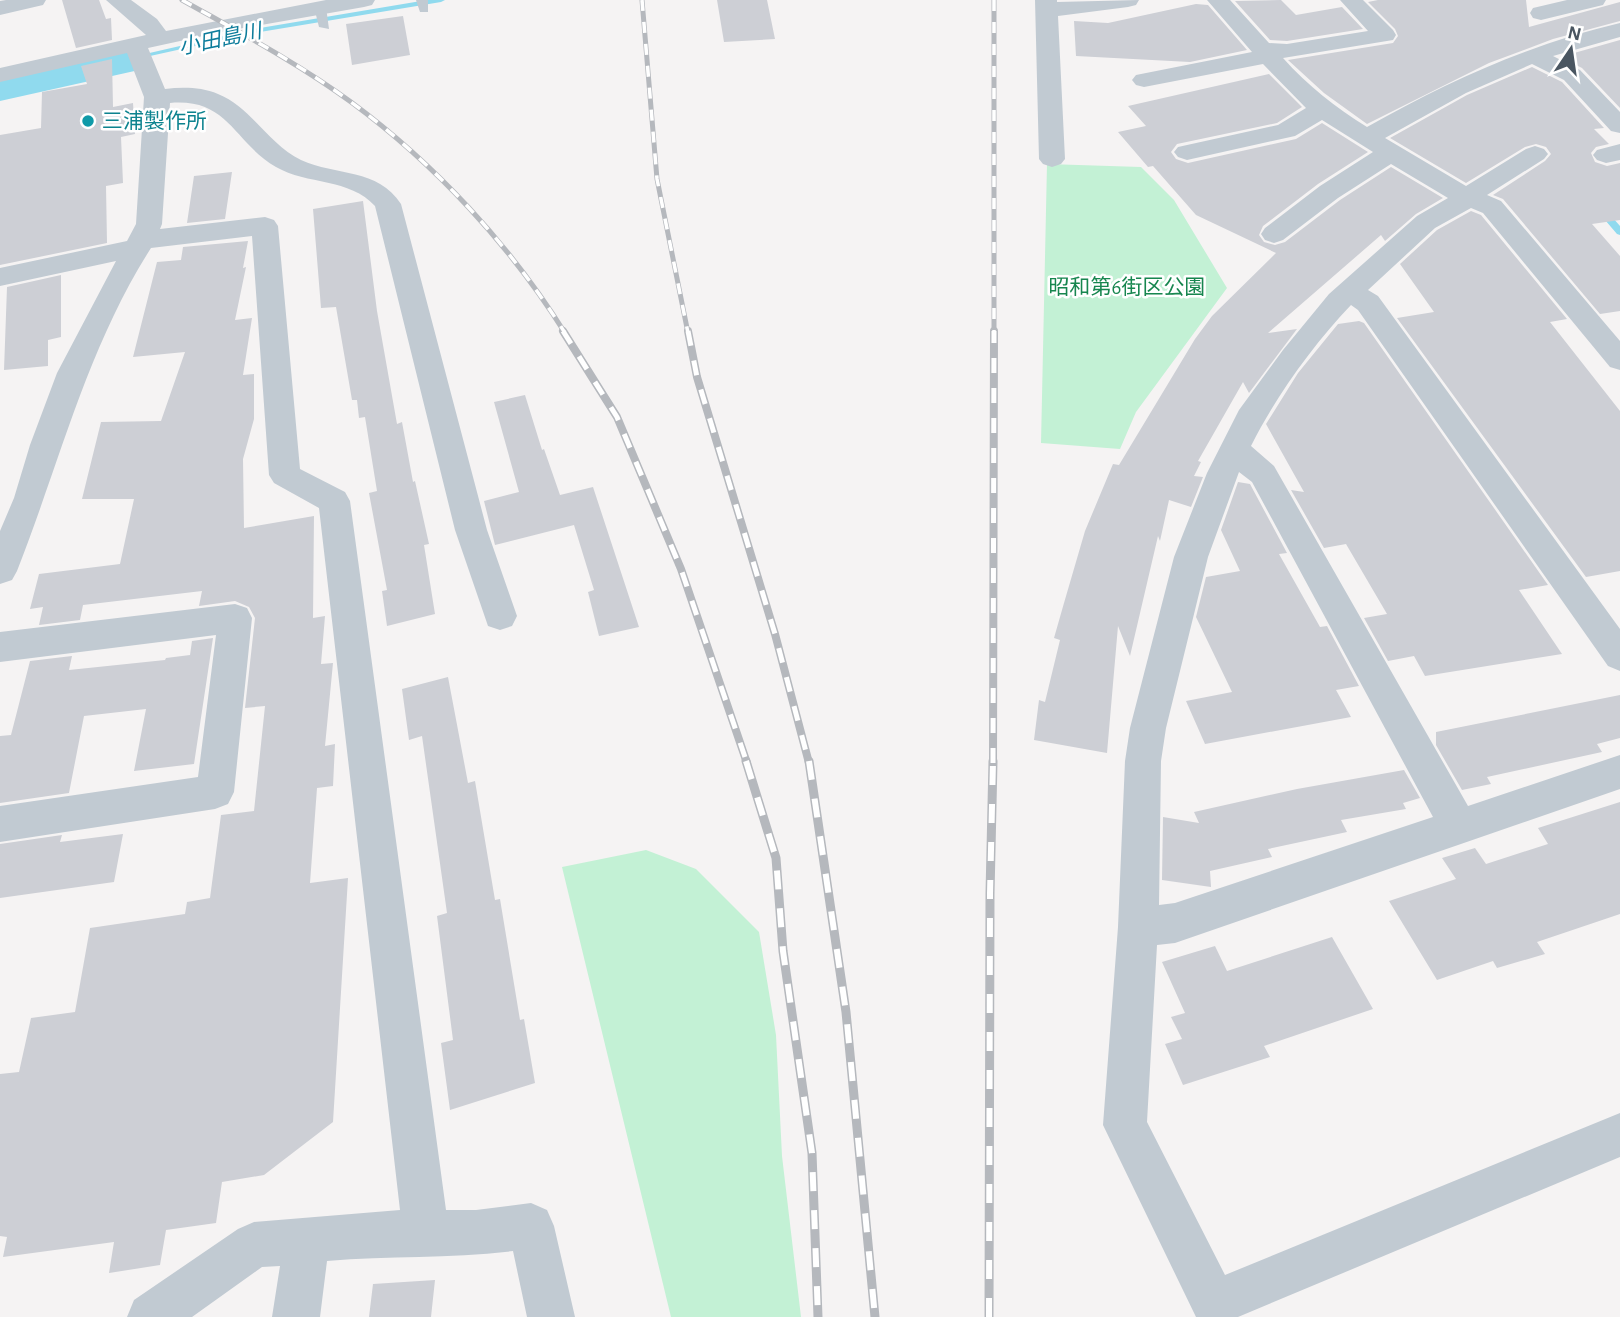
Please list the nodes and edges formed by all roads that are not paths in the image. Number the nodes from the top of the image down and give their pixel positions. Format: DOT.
graph roads {
  1 [pos="34,0"];
  2 [pos="117,0"];
  3 [pos="364,0"];
  4 [pos="1128,0"];
  5 [pos="1218,0"];
  6 [pos="1351,0"];
  7 [pos="1595,0"];
  8 [pos="1046,5"];
  9 [pos="0,8"];
  10 [pos="1541,13"];
  11 [pos="1620,30"];
  12 [pos="160,38"];
  13 [pos="137,52"];
  14 [pos="1267,53"];
  15 [pos="1534,57"];
  16 [pos="0,75"];
  17 [pos="1144,80"];
  18 [pos="156,97"];
  19 [pos="1322,109"];
  20 [pos="1620,125"];
  21 [pos="1366,138"];
  22 [pos="1187,152"];
  23 [pos="1390,153"];
  24 [pos="1535,153"];
  25 [pos="1052,159"];
  26 [pos="1468,198"];
  27 [pos="1274,234"];
  28 [pos="139,244"];
  29 [pos="0,277"];
  30 [pos="1349,291"];
  31 [pos="1620,359"];
  32 [pos="1234,449"];
  33 [pos="10,526"];
  34 [pos="0,571"];
  35 [pos="500,616"];
  36 [pos="0,647"];
  37 [pos="1620,656"];
  38 [pos="1620,772"];
  39 [pos="0,824"];
  40 [pos="1459,827"];
  41 [pos="1139,927"];
  42 [pos="1620,1135"];
  43 [pos="426,1234"];
  44 [pos="307,1240"];
  45 [pos="151,1317"];
  46 [pos="296,1317"];
  47 [pos="551,1317"];
  1 -- 9 [label="street"];
  2 -- 12 [label="street"];
  3 -- 12 [label="street"];
  4 -- 8 [label="street"];
  5 -- 14 [label="street"];
  6 -- 14 [label="street"];
  7 -- 10 [label="street"];
  8 -- 25 [label="street"];
  11 -- 15 [label="street"];
  12 -- 13 [label="street"];
  13 -- 16 [label="street"];
  13 -- 18 [label="street"];
  14 -- 17 [label="street"];
  14 -- 19 [label="street"];
  15 -- 20 [label="street"];
  15 -- 21 [label="street"];
  18 -- 28 [label="street"];
  18 -- 35 [label="street"];
  19 -- 21 [label="street"];
  19 -- 22 [label="street"];
  21 -- 23 [label="street"];
  23 -- 26 [label="street"];
  23 -- 27 [label="street"];
  24 -- 26 [label="street"];
  26 -- 30 [label="street"];
  26 -- 31 [label="street"];
  28 -- 29 [label="street"];
  28 -- 33 [label="street"];
  28 -- 43 [label="street"];
  30 -- 32 [label="street"];
  30 -- 37 [label="street"];
  32 -- 40 [label="street"];
  32 -- 41 [label="street"];
  33 -- 34 [label="street"];
  36 -- 39 [label="street"];
  38 -- 40 [label="street"];
  40 -- 41 [label="street"];
  41 -- 42 [label="street"];
  43 -- 44 [label="street"];
  43 -- 47 [label="street"];
  44 -- 45 [label="street"];
  44 -- 46 [label="street"];
}
